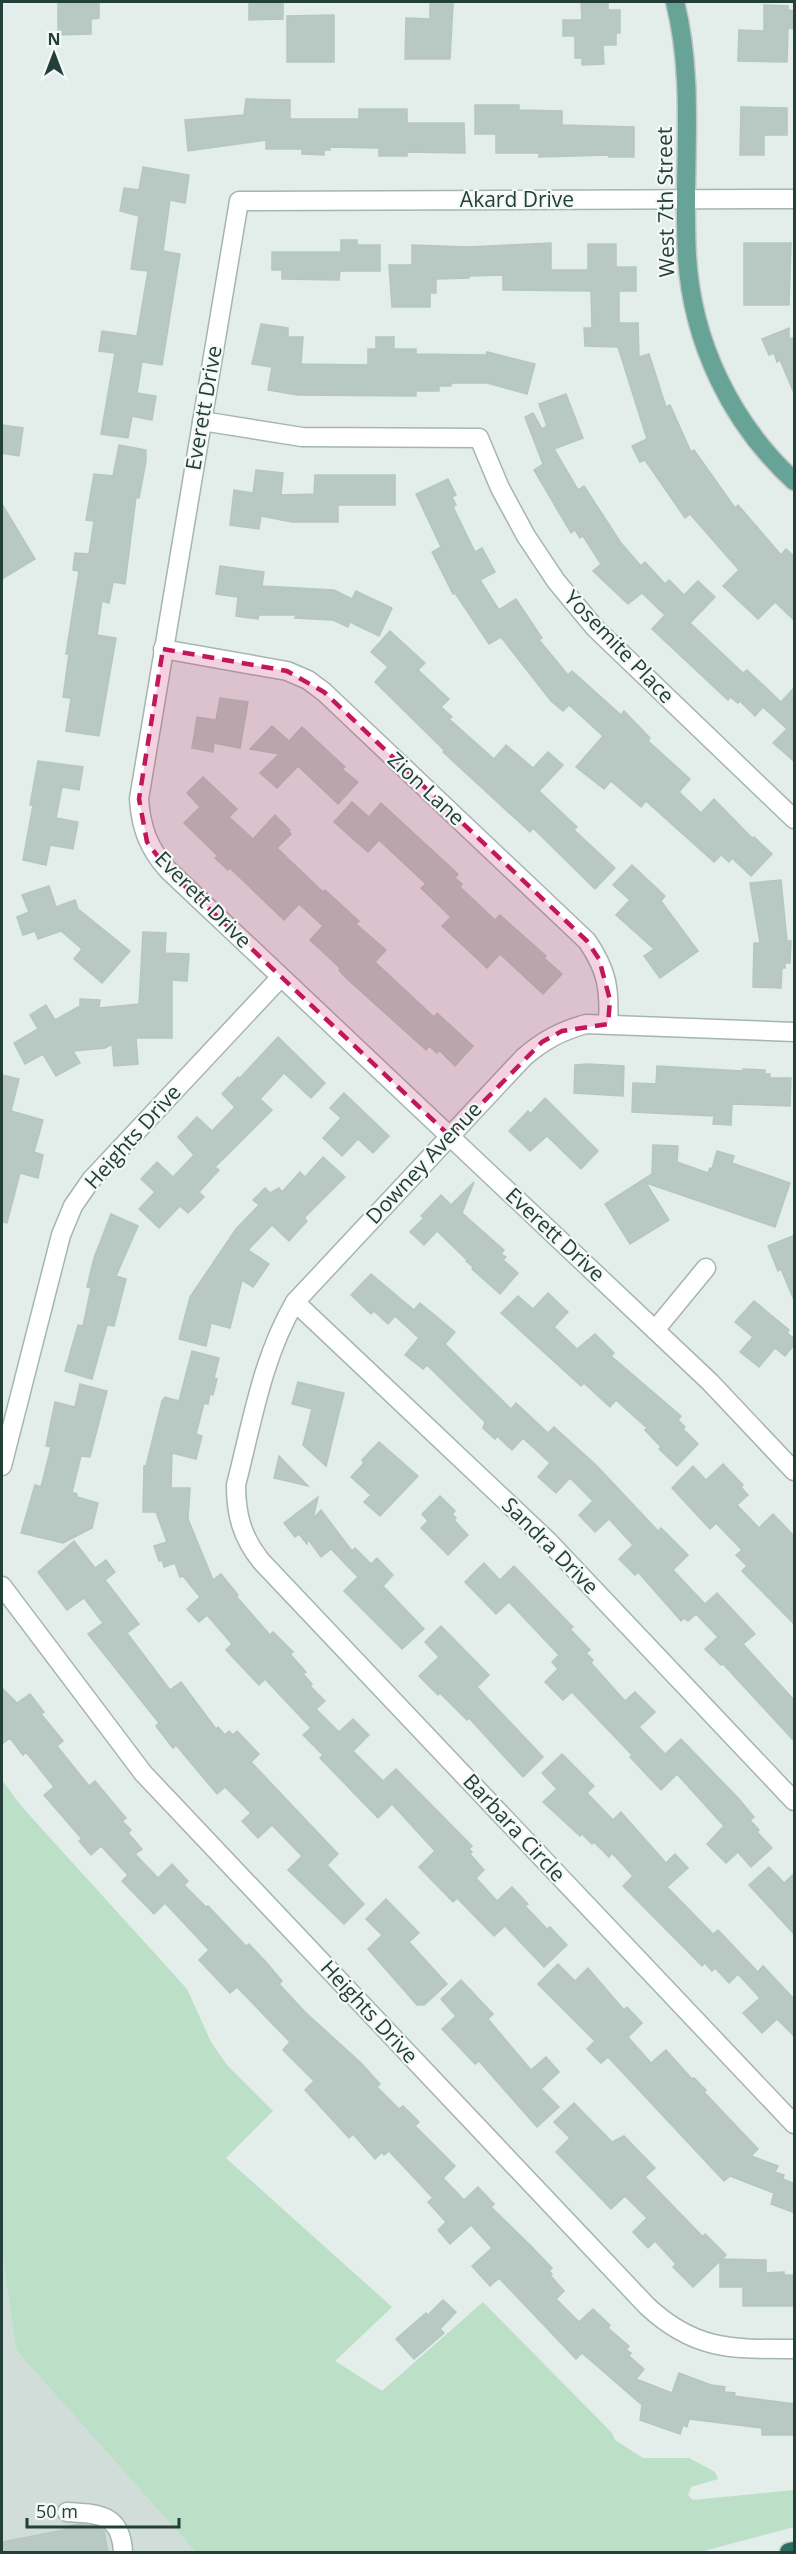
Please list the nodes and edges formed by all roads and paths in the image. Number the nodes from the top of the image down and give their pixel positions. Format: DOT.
graph roads {
  1 [pos="675,2"];
  2 [pos="795,199"];
  3 [pos="686,200"];
  4 [pos="239,201"];
  5 [pos="202,421"];
  6 [pos="795,481"];
  7 [pos="163,649"];
  8 [pos="795,819"];
  9 [pos="281,977"];
  10 [pos="608,1024"];
  11 [pos="795,1032"];
  12 [pos="450,1136"];
  13 [pos="706,1268"];
  14 [pos="295,1302"];
  15 [pos="655,1330"];
  16 [pos="2,1466"];
  17 [pos="795,1471"];
  18 [pos="240,1527"];
  19 [pos="2,1586"];
  20 [pos="795,1801"];
  21 [pos="795,2124"];
  22 [pos="795,2349"];
  23 [pos="67,2512"];
  24 [pos="795,2551"];
  25 [pos="123,2553"];
  26 [pos="789,2553"];
  1 -- 3 [label="main road, West 7th Street"];
  2 -- 3 [label="street, Akard Drive"];
  3 -- 4 [label="street, Akard Drive"];
  3 -- 6 [label="main road, West 7th Street"];
  4 -- 5 [label="street, Everett Drive"];
  5 -- 7 [label="street, Everett Drive"];
  5 -- 8 [label="street, Yosemite Place"];
  7 -- 9 [label="street, Everett Drive"];
  7 -- 10 [label="street, Zion Lane"];
  9 -- 12 [label="street, Everett Drive"];
  9 -- 16 [label="street, Heights Drive"];
  10 -- 11 [label="street, Downey Avenue"];
  10 -- 12 [label="street, Downey Avenue"];
  12 -- 14 [label="street, Downey Avenue"];
  12 -- 15 [label="street, Everett Drive"];
  13 -- 15 [label="street"];
  14 -- 18 [label="street, Downey Avenue"];
  14 -- 20 [label="street, Sandra Drive"];
  15 -- 17 [label="street, Everett Drive"];
  18 -- 21 [label="street, Barbara Circle"];
  19 -- 22 [label="street, Heights Drive"];
  23 -- 25 [label="street"];
  24 -- 26 [label="highway"];
}
